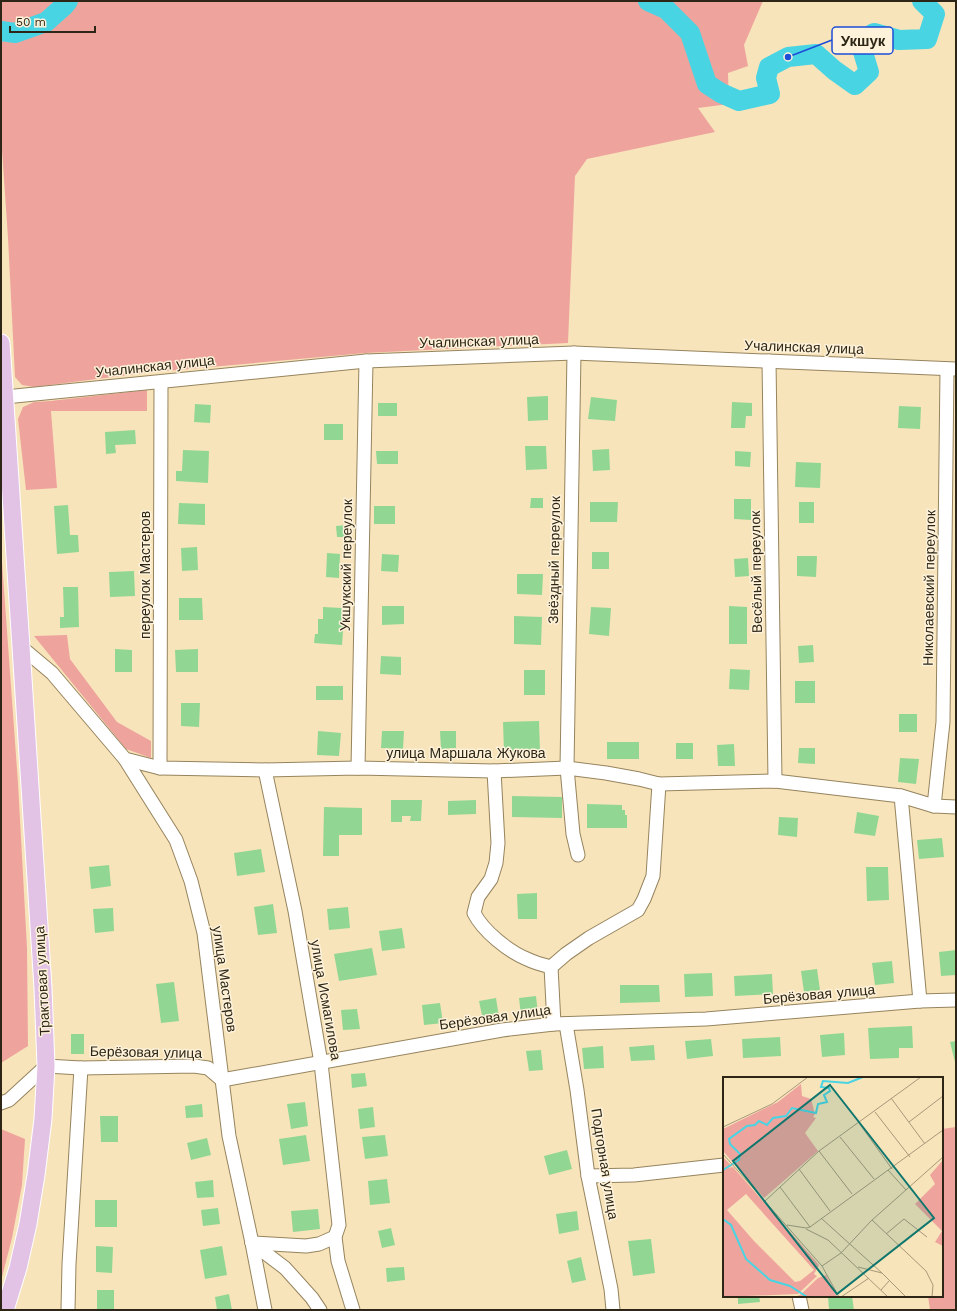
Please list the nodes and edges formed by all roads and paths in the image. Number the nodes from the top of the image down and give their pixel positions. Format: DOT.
graph roads {
  1 [pos="1,343"];
  2 [pos="574,353"];
  3 [pos="366,361"];
  4 [pos="769,361"];
  5 [pos="951,369"];
  6 [pos="161,382"];
  7 [pos="4,397"];
  8 [pos="21,647"];
  9 [pos="125,758"];
  10 [pos="160,768"];
  11 [pos="358,768"];
  12 [pos="567,768"];
  13 [pos="265,770"];
  14 [pos="494,771"];
  15 [pos="775,781"];
  16 [pos="659,784"];
  17 [pos="901,796"];
  18 [pos="934,806"];
  19 [pos="956,807"];
  20 [pos="578,856"];
  21 [pos="551,967"];
  22 [pos="956,1000"];
  23 [pos="920,1001"];
  24 [pos="560,1024"];
  25 [pos="321,1063"];
  26 [pos="46,1066"];
  27 [pos="81,1068"];
  28 [pos="222,1080"];
  29 [pos="1,1103"];
  30 [pos="723,1166"];
  31 [pos="588,1176"];
  32 [pos="335,1237"];
  33 [pos="252,1243"];
  34 [pos="799,1297"];
  35 [pos="5,1310"];
  36 [pos="68,1310"];
  37 [pos="265,1310"];
  38 [pos="320,1310"];
  39 [pos="353,1310"];
  40 [pos="613,1310"];
  41 [pos="802,1310"];
  1 -- 7 [label="main road, Трактовая улица"];
  2 -- 3 [label="street, Учалинская улица"];
  2 -- 4 [label="street, Учалинская улица"];
  2 -- 12 [label="street, Звёздный переулок"];
  3 -- 6 [label="street, Учалинская улица"];
  3 -- 11 [label="street, Укшукский переулок"];
  4 -- 5 [label="street, Учалинская улица"];
  4 -- 15 [label="street, Весёлый переулок"];
  5 -- 18 [label="street, Николаевский переулок"];
  6 -- 7 [label="street, Учалинская улица"];
  6 -- 10 [label="street, переулок Мастеров"];
  7 -- 8 [label="main road, Трактовая улица"];
  8 -- 9 [label="street"];
  8 -- 26 [label="main road, Трактовая улица"];
  9 -- 10 [label="street, улица Маршала Жукова"];
  9 -- 28 [label="street, улица Мастеров"];
  10 -- 13 [label="street, улица Маршала Жукова"];
  11 -- 13 [label="street, улица Маршала Жукова"];
  11 -- 14 [label="street, улица Маршала Жукова"];
  12 -- 14 [label="street, улица Маршала Жукова"];
  12 -- 16 [label="street, улица Маршала Жукова"];
  12 -- 20 [label="street, Звёздный переулок"];
  13 -- 25 [label="street, улица Исмагилова"];
  14 -- 21 [label="street"];
  15 -- 16 [label="street, улица Маршала Жукова"];
  15 -- 17 [label="street, улица Маршала Жукова"];
  16 -- 21 [label="street"];
  17 -- 18 [label="street, улица Маршала Жукова"];
  17 -- 23 [label="street"];
  18 -- 19 [label="street, улица Маршала Жукова"];
  21 -- 24 [label="street, Подгорная улица"];
  22 -- 23 [label="street, Берёзовая улица"];
  23 -- 24 [label="street, Берёзовая улица"];
  24 -- 25 [label="street, Берёзовая улица"];
  24 -- 31 [label="street, Подгорная улица"];
  25 -- 28 [label="street, Берёзовая улица"];
  25 -- 32 [label="street, улица Исмагилова"];
  26 -- 27 [label="street, Берёзовая улица"];
  26 -- 29 [label="street"];
  26 -- 35 [label="main road, Трактовая улица"];
  27 -- 28 [label="street, Берёзовая улица"];
  27 -- 36 [label="street"];
  28 -- 33 [label="street, улица Мастеров"];
  30 -- 31 [label="street"];
  31 -- 40 [label="street, Подгорная улица"];
  32 -- 33 [label="street"];
  32 -- 39 [label="street, улица Исмагилова"];
  33 -- 37 [label="street"];
  33 -- 38 [label="street"];
  34 -- 41 [label="street"];
}
